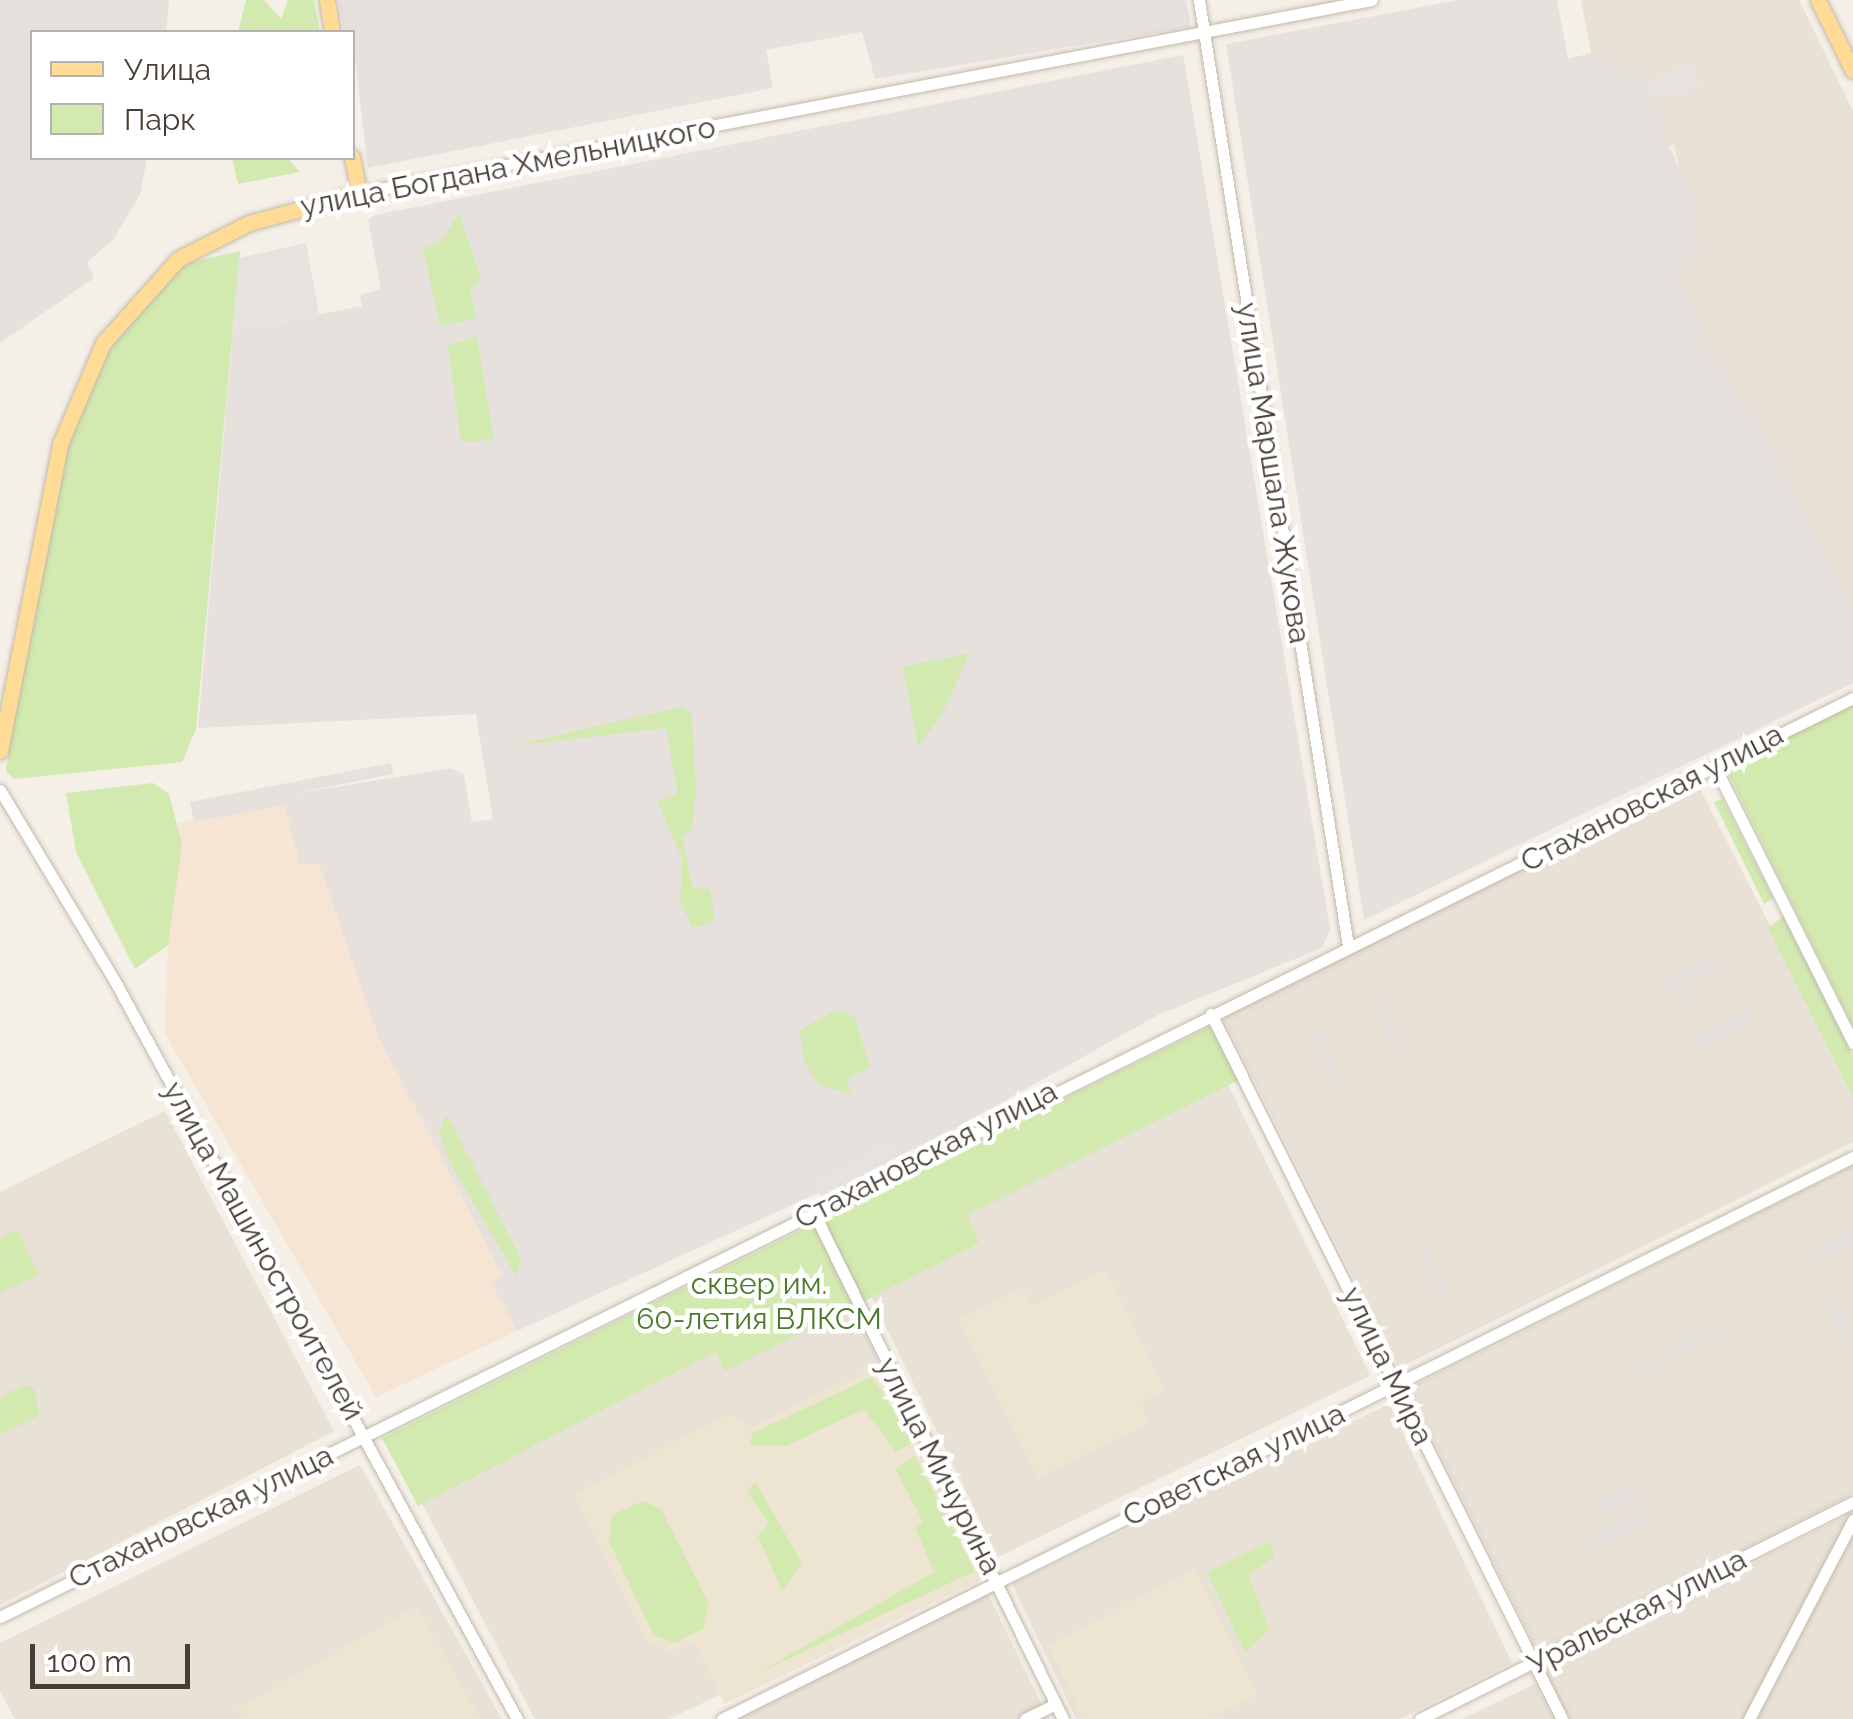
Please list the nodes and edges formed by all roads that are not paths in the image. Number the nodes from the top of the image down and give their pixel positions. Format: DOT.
graph roads {
  1 [pos="327,0"];
  2 [pos="1199,0"];
  3 [pos="1372,0"];
  4 [pos="1818,0"];
  5 [pos="332,30"];
  6 [pos="1204,33"];
  7 [pos="1853,71"];
  8 [pos="353,160"];
  9 [pos="359,193"];
  10 [pos="1853,698"];
  11 [pos="0,751"];
  12 [pos="1715,767"];
  13 [pos="0,790"];
  14 [pos="1348,946"];
  15 [pos="1212,1014"];
  16 [pos="1853,1042"];
  17 [pos="1853,1157"];
  18 [pos="814,1213"];
  19 [pos="1396,1385"];
  20 [pos="364,1435"];
  21 [pos="1853,1502"];
  22 [pos="1853,1520"];
  23 [pos="997,1582"];
  24 [pos="0,1616"];
  25 [pos="1534,1666"];
  26 [pos="1056,1704"];
  27 [pos="517,1719"];
  28 [pos="722,1719"];
  29 [pos="1026,1719"];
  30 [pos="1063,1719"];
  31 [pos="1420,1719"];
  32 [pos="1562,1719"];
  33 [pos="1748,1719"];
  1 -- 5 [label="main road"];
  2 -- 6 [label="street, улица Маршала Жукова"];
  3 -- 6 [label="street, улица Богдана Хмельницкого"];
  4 -- 7 [label="main road"];
  6 -- 9 [label="street, улица Богдана Хмельницкого"];
  6 -- 14 [label="street, улица Маршала Жукова"];
  8 -- 9 [label="main road"];
  9 -- 11 [label="main road, улица Богдана Хмельницкого"];
  10 -- 12 [label="street, Стахановская улица"];
  12 -- 14 [label="street, Стахановская улица"];
  12 -- 16 [label="street"];
  13 -- 20 [label="street, улица Машиностроителей"];
  14 -- 15 [label="street, Стахановская улица"];
  15 -- 18 [label="street, Стахановская улица"];
  15 -- 19 [label="street, улица Мира"];
  17 -- 19 [label="street, Советская улица"];
  18 -- 20 [label="street, Стахановская улица"];
  18 -- 23 [label="street, улица Мичурина"];
  19 -- 23 [label="street, Советская улица"];
  19 -- 25 [label="street, улица Мира"];
  20 -- 24 [label="street, Стахановская улица"];
  20 -- 27 [label="street, улица Машиностроителей"];
  21 -- 25 [label="street, Уральская улица"];
  22 -- 33 [label="street"];
  23 -- 26 [label="street, улица Мичурина"];
  23 -- 28 [label="street, Советская улица"];
  25 -- 31 [label="street, Уральская улица"];
  25 -- 32 [label="street, улица Мира"];
  26 -- 29 [label="street"];
  26 -- 30 [label="street, улица Мичурина"];
}
